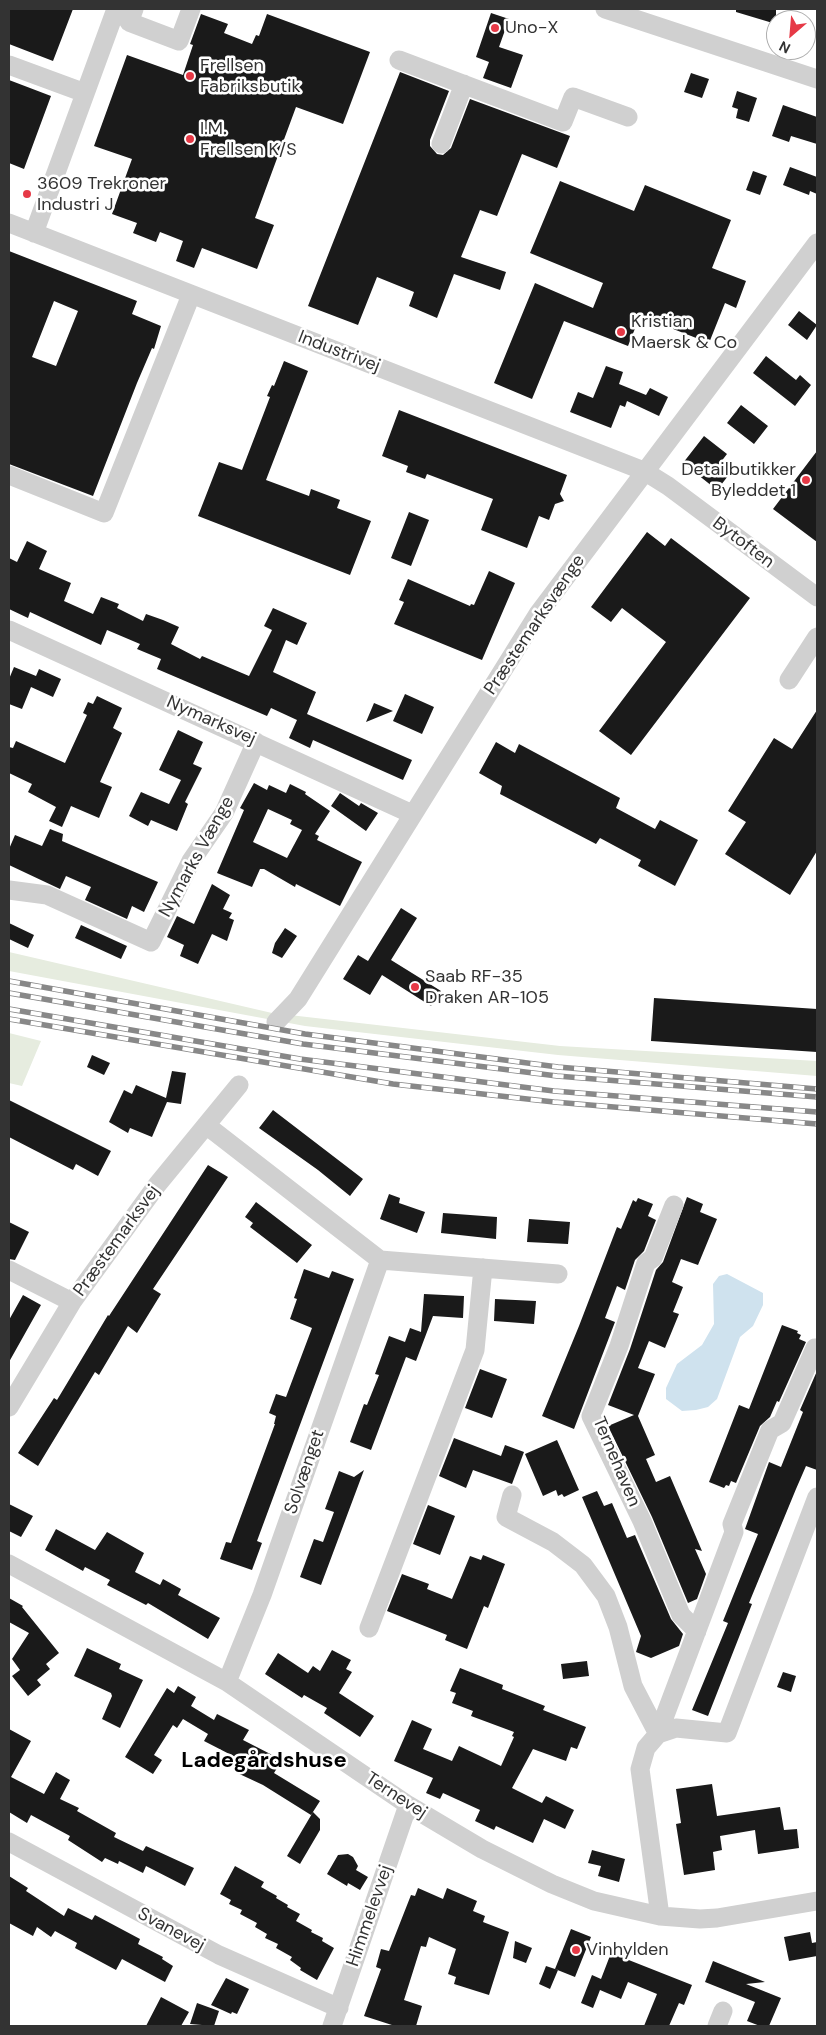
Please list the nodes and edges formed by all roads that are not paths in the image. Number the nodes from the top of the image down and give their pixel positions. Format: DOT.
graph roads {
  1 [pos="116,9"];
  2 [pos="134,9"];
  3 [pos="191,9"];
  4 [pos="605,9"];
  5 [pos="399,60"];
  6 [pos="9,65"];
  7 [pos="817,80"];
  8 [pos="464,84"];
  9 [pos="85,93"];
  10 [pos="628,117"];
  11 [pos="441,144"];
  12 [pos="9,223"];
  13 [pos="34,233"];
  14 [pos="817,243"];
  15 [pos="191,295"];
  16 [pos="644,471"];
  17 [pos="9,475"];
  18 [pos="817,597"];
  19 [pos="9,630"];
  20 [pos="817,637"];
  21 [pos="789,680"];
  22 [pos="256,742"];
  23 [pos="412,814"];
  24 [pos="9,890"];
  25 [pos="276,1022"];
  26 [pos="238,1085"];
  27 [pos="206,1125"];
  28 [pos="674,1205"];
  29 [pos="380,1260"];
  30 [pos="484,1268"];
  31 [pos="9,1270"];
  32 [pos="558,1274"];
  33 [pos="72,1302"];
  34 [pos="817,1348"];
  35 [pos="9,1407"];
  36 [pos="512,1495"];
  37 [pos="817,1497"];
  38 [pos="9,1564"];
  39 [pos="368,1628"];
  40 [pos="697,1631"];
  41 [pos="226,1682"];
  42 [pos="658,1734"];
  43 [pos="408,1805"];
  44 [pos="9,1842"];
  45 [pos="817,1901"];
  46 [pos="660,1916"];
  47 [pos="338,2008"];
  48 [pos="332,2026"];
  1 -- 9 [label="street"];
  2 -- 3 [label="street"];
  4 -- 7 [label="street"];
  5 -- 8 [label="street"];
  6 -- 9 [label="street"];
  8 -- 10 [label="street"];
  8 -- 11 [label="street"];
  9 -- 13 [label="street"];
  12 -- 13 [label="street, Industrivej"];
  13 -- 15 [label="street, Industrivej"];
  14 -- 16 [label="street, Præstemarksvænge"];
  15 -- 16 [label="street, Industrivej"];
  15 -- 17 [label="street"];
  16 -- 18 [label="street, Bytoften"];
  16 -- 23 [label="street, Præstemarksvænge"];
  19 -- 22 [label="street, Nymarksvej"];
  20 -- 21 [label="street"];
  22 -- 23 [label="street, Nymarksvej"];
  22 -- 24 [label="street, Nymarks Vænge"];
  23 -- 25 [label="street, Præstemarksvænge"];
  26 -- 27 [label="street, Præstemarksvej"];
  27 -- 29 [label="street"];
  27 -- 33 [label="street, Præstemarksvej"];
  28 -- 40 [label="street, Ternehaven"];
  29 -- 30 [label="street"];
  29 -- 41 [label="street, Solvænget"];
  30 -- 32 [label="street"];
  30 -- 39 [label="street"];
  31 -- 33 [label="street"];
  33 -- 35 [label="street, Præstemarksvej"];
  34 -- 40 [label="street"];
  36 -- 42 [label="street"];
  37 -- 42 [label="street"];
  38 -- 41 [label="street, Ternevej"];
  40 -- 42 [label="street"];
  41 -- 43 [label="street, Ternevej"];
  42 -- 46 [label="street"];
  43 -- 46 [label="street, Ternevej"];
  43 -- 47 [label="street, Himmelevvej"];
  44 -- 47 [label="street, Svanevej"];
  45 -- 46 [label="street, Ternevej"];
  47 -- 48 [label="street, Himmelevvej"];
}
